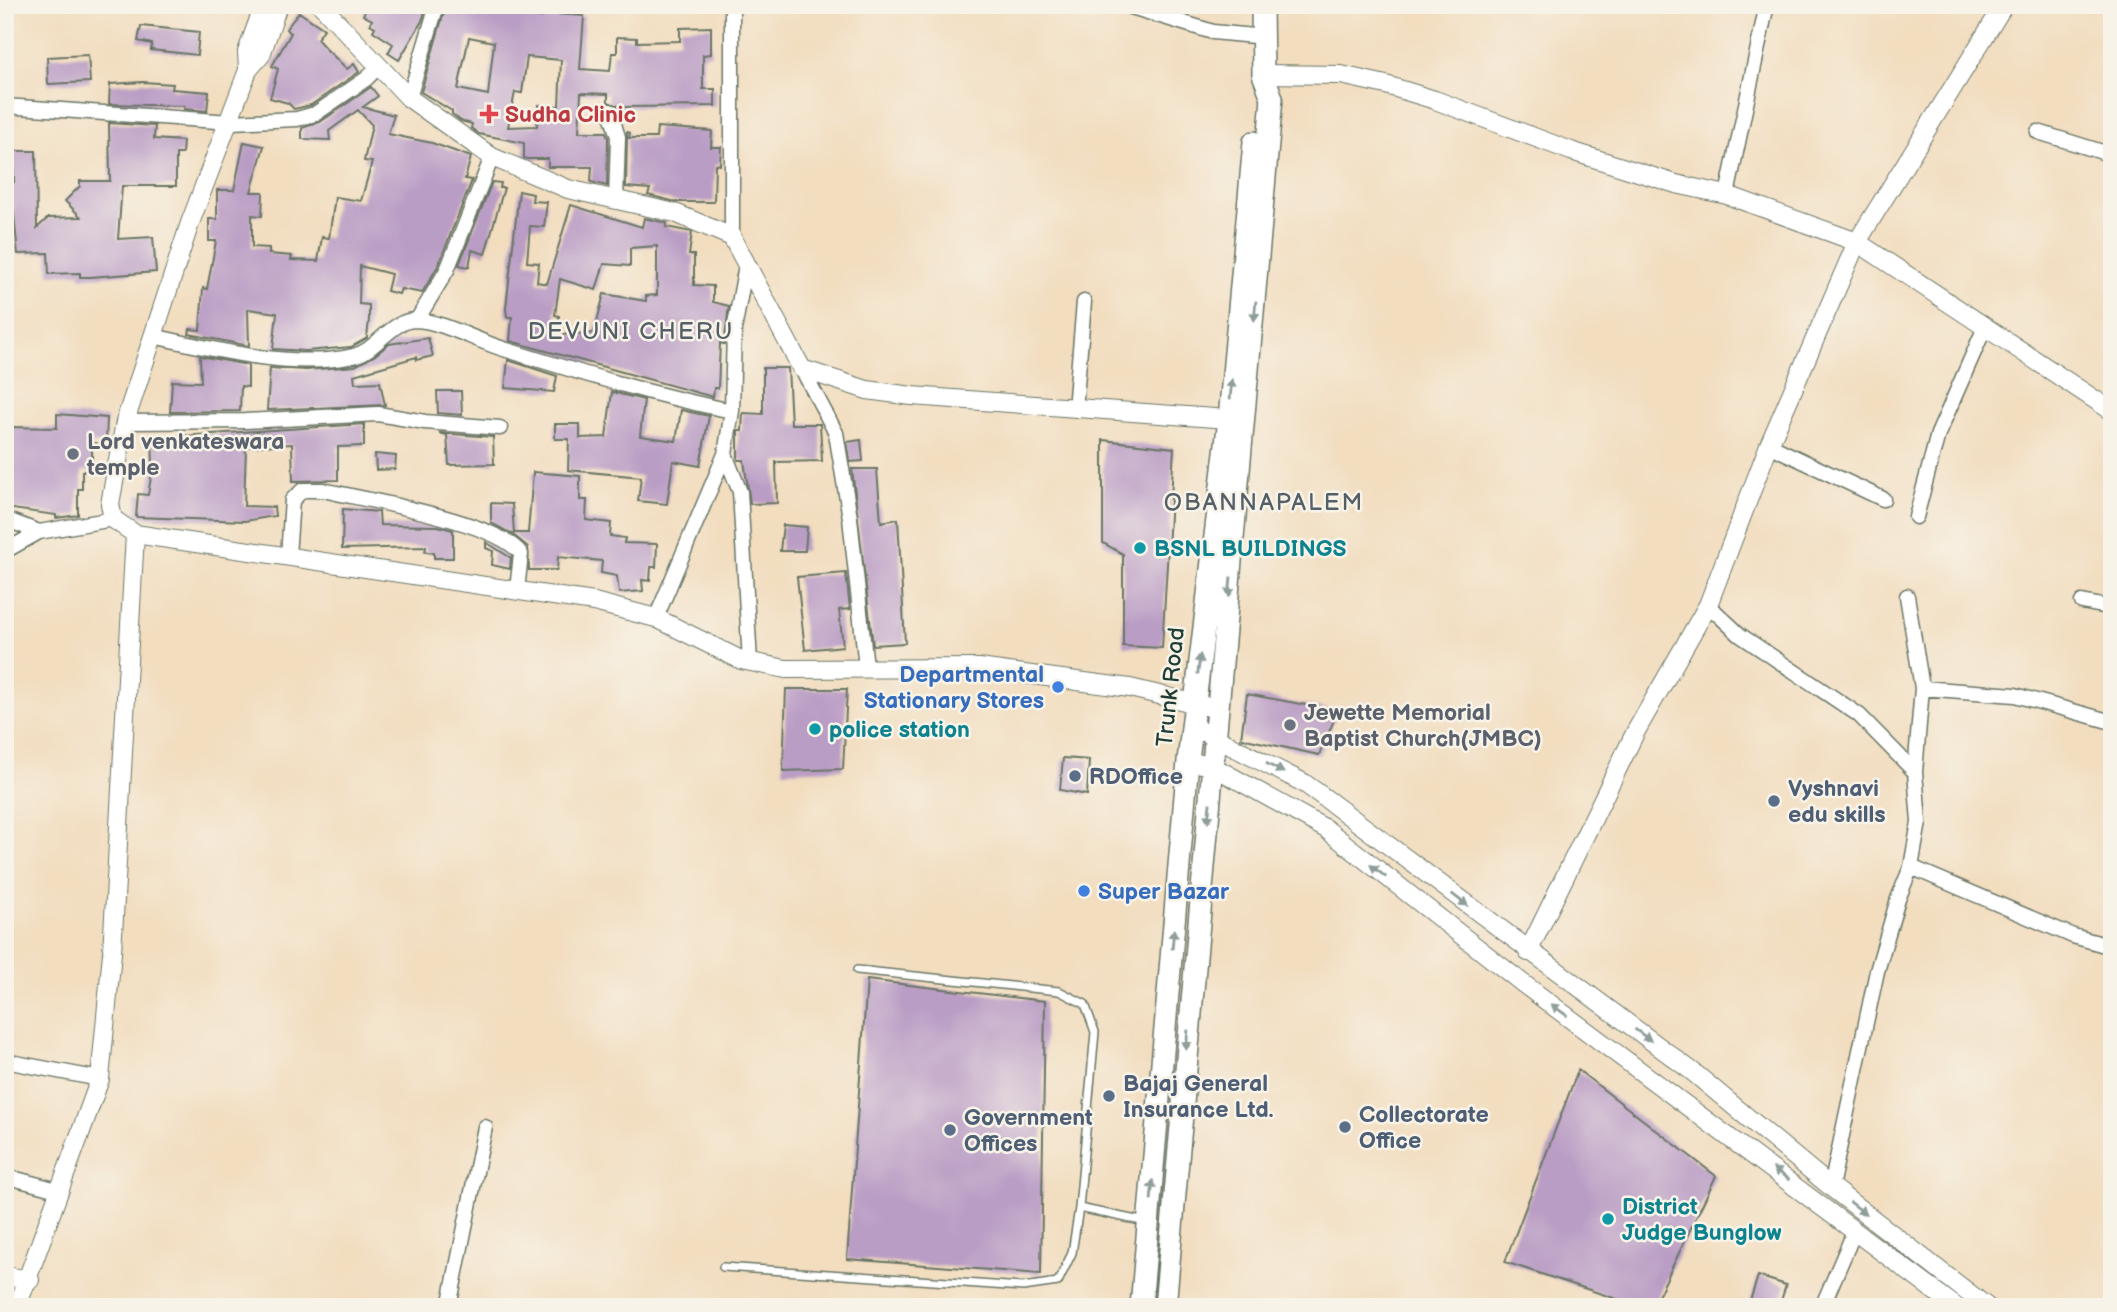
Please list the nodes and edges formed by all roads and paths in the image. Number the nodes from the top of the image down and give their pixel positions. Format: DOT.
graph roads {
  1 [pos="264,5"];
  2 [pos="278,5"];
  3 [pos="321,5"];
  4 [pos="437,5"];
  5 [pos="732,5"];
  6 [pos="1125,5"];
  7 [pos="1262,5"];
  8 [pos="2004,5"];
  9 [pos="1766,9"];
  10 [pos="1264,37"];
  11 [pos="379,66"];
  12 [pos="248,70"];
  13 [pos="1263,74"];
  14 [pos="409,98"];
  15 [pos="5,106"];
  16 [pos="610,111"];
  17 [pos="231,122"];
  18 [pos="2038,132"];
  19 [pos="2112,155"];
  20 [pos="492,157"];
  21 [pos="1727,195"];
  22 [pos="616,200"];
  23 [pos="732,237"];
  24 [pos="1857,243"];
  25 [pos="746,265"];
  26 [pos="1084,302"];
  27 [pos="417,320"];
  28 [pos="1985,327"];
  29 [pos="153,336"];
  30 [pos="802,369"];
  31 [pos="1075,409"];
  32 [pos="732,411"];
  33 [pos="2112,411"];
  34 [pos="1237,420"];
  35 [pos="125,422"];
  36 [pos="500,428"];
  37 [pos="1769,445"];
  38 [pos="725,454"];
  39 [pos="1883,499"];
  40 [pos="1916,517"];
  41 [pos="5,519"];
  42 [pos="113,519"];
  43 [pos="39,532"];
  44 [pos="135,534"];
  45 [pos="5,551"];
  46 [pos="288,556"];
  47 [pos="517,590"];
  48 [pos="1907,596"];
  49 [pos="2082,602"];
  50 [pos="1708,605"];
  51 [pos="2112,608"];
  52 [pos="656,618"];
  53 [pos="750,662"];
  54 [pos="866,667"];
  55 [pos="1922,688"];
  56 [pos="1194,704"];
  57 [pos="1218,709"];
  58 [pos="2112,722"];
  59 [pos="1192,726"];
  60 [pos="1216,736"];
  61 [pos="1188,761"];
  62 [pos="1213,766"];
  63 [pos="1915,772"];
  64 [pos="1911,867"];
  65 [pos="2112,947"];
  66 [pos="1528,952"];
  67 [pos="857,970"];
  68 [pos="5,1061"];
  69 [pos="100,1079"];
  70 [pos="485,1127"];
  71 [pos="5,1176"];
  72 [pos="1832,1187"];
  73 [pos="61,1191"];
  74 [pos="1079,1208"];
  75 [pos="1150,1222"];
  76 [pos="1855,1230"];
  77 [pos="723,1267"];
  78 [pos="5,1276"];
  79 [pos="30,1280"];
  80 [pos="17,1307"];
  81 [pos="449,1307"];
  82 [pos="1141,1307"];
  83 [pos="1166,1307"];
  84 [pos="1822,1307"];
  85 [pos="1956,1307"];
  86 [pos="1987,1307"];
  1 -- 12 [label="street"];
  2 -- 12 [label="street"];
  3 -- 11 [label="street"];
  4 -- 14 [label="street"];
  5 -- 23 [label="street"];
  6 -- 10 [label="street"];
  7 -- 10 [label="main road, Trunk Road"];
  8 -- 24 [label="street"];
  9 -- 21 [label="street"];
  10 -- 13 [label="main road, Trunk Road"];
  11 -- 14 [label="street"];
  11 -- 17 [label="street"];
  12 -- 17 [label="street"];
  13 -- 21 [label="street"];
  13 -- 34 [label="main road, Trunk Road"];
  14 -- 20 [label="street"];
  15 -- 17 [label="street"];
  16 -- 22 [label="street"];
  17 -- 29 [label="street"];
  18 -- 19 [label="street"];
  20 -- 22 [label="street"];
  20 -- 27 [label="street"];
  21 -- 24 [label="street"];
  22 -- 23 [label="street"];
  23 -- 25 [label="street"];
  24 -- 28 [label="street"];
  24 -- 37 [label="street"];
  25 -- 30 [label="street"];
  25 -- 32 [label="street"];
  26 -- 31 [label="street"];
  27 -- 29 [label="street"];
  27 -- 32 [label="street"];
  28 -- 33 [label="street"];
  28 -- 40 [label="street"];
  29 -- 35 [label="street"];
  30 -- 31 [label="street"];
  30 -- 54 [label="street"];
  31 -- 34 [label="street"];
  32 -- 38 [label="street"];
  56 -- 34 [label="main road, Trunk Road, one-way"];
  34 -- 57 [label="main road, one-way"];
  35 -- 36 [label="street"];
  35 -- 42 [label="street"];
  37 -- 39 [label="street"];
  37 -- 50 [label="street"];
  38 -- 52 [label="street"];
  38 -- 53 [label="street"];
  41 -- 43 [label="street"];
  42 -- 43 [label="street"];
  42 -- 44 [label="street"];
  43 -- 45 [label="street"];
  44 -- 46 [label="street"];
  44 -- 69 [label="street"];
  46 -- 47 [label="street"];
  46 -- 47 [label="street"];
  47 -- 52 [label="street"];
  48 -- 55 [label="street"];
  49 -- 51 [label="street"];
  50 -- 63 [label="street"];
  50 -- 66 [label="street"];
  52 -- 53 [label="street"];
  53 -- 54 [label="street"];
  54 -- 56 [label="street"];
  55 -- 58 [label="street"];
  55 -- 63 [label="street"];
  56 -- 57 [label="street"];
  56 -- 59 [label="main road, Trunk Road"];
  57 -- 60 [label="main road"];
  59 -- 60 [label="street"];
  59 -- 61 [label="main road, Trunk Road"];
  60 -- 62 [label="main road"];
  60 -- 66 [label="street, one-way"];
  61 -- 62 [label="street"];
  75 -- 61 [label="main road, Trunk Road, one-way"];
  76 -- 62 [label="street, one-way"];
  62 -- 83 [label="main road, one-way"];
  63 -- 64 [label="street"];
  64 -- 65 [label="street"];
  64 -- 72 [label="street"];
  66 -- 72 [label="street, one-way"];
  67 -- 74 [label="lane"];
  68 -- 69 [label="street"];
  69 -- 73 [label="street"];
  70 -- 81 [label="street"];
  71 -- 73 [label="street"];
  72 -- 86 [label="street, one-way"];
  73 -- 79 [label="street"];
  74 -- 75 [label="lane"];
  74 -- 77 [label="lane"];
  75 -- 82 [label="main road, Trunk Road"];
  76 -- 84 [label="street"];
  76 -- 85 [label="street"];
  78 -- 79 [label="street"];
  79 -- 80 [label="street"];
}
